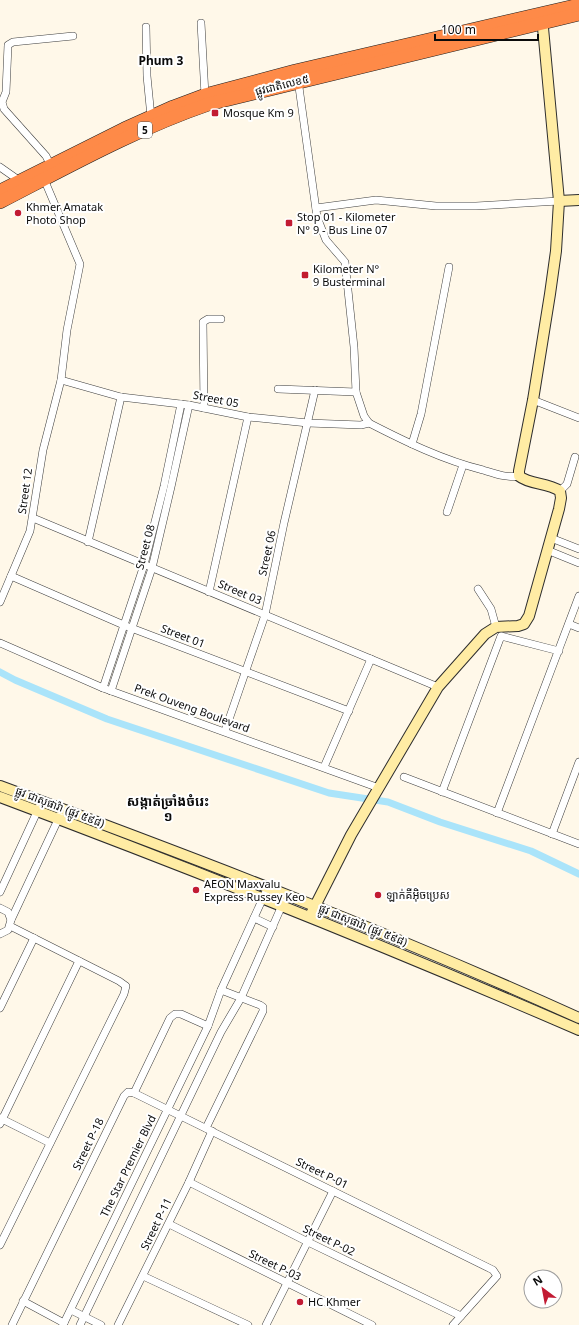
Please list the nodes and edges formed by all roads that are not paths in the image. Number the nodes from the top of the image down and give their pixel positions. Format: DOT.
graph roads {
  1 [pos="560,4"];
  2 [pos="579,4"];
  3 [pos="579,14"];
  4 [pos="542,18"];
  5 [pos="201,23"];
  6 [pos="146,27"];
  7 [pos="73,36"];
  8 [pos="297,76"];
  9 [pos="205,95"];
  10 [pos="174,112"];
  11 [pos="151,117"];
  12 [pos="51,166"];
  13 [pos="0,167"];
  14 [pos="44,179"];
  15 [pos="20,181"];
  16 [pos="0,191"];
  17 [pos="579,200"];
  18 [pos="559,201"];
  19 [pos="0,202"];
  20 [pos="316,208"];
  21 [pos="449,267"];
  22 [pos="221,319"];
  23 [pos="61,380"];
  24 [pos="278,389"];
  25 [pos="315,390"];
  26 [pos="356,392"];
  27 [pos="121,396"];
  28 [pos="533,400"];
  29 [pos="185,405"];
  30 [pos="204,408"];
  31 [pos="248,417"];
  32 [pos="579,418"];
  33 [pos="308,423"];
  34 [pos="369,423"];
  35 [pos="412,444"];
  36 [pos="575,457"];
  37 [pos="463,465"];
  38 [pos="519,476"];
  39 [pos="168,487"];
  40 [pos="560,491"];
  41 [pos="447,512"];
  42 [pos="33,518"];
  43 [pos="551,538"];
  44 [pos="88,542"];
  45 [pos="579,549"];
  46 [pos="548,550"];
  47 [pos="579,563"];
  48 [pos="144,565"];
  49 [pos="152,568"];
  50 [pos="11,576"];
  51 [pos="478,589"];
  52 [pos="209,592"];
  53 [pos="579,596"];
  54 [pos="0,602"];
  55 [pos="265,615"];
  56 [pos="569,624"];
  57 [pos="124,625"];
  58 [pos="496,627"];
  59 [pos="132,628"];
  60 [pos="579,628"];
  61 [pos="0,643"];
  62 [pos="559,650"];
  63 [pos="371,659"];
  64 [pos="246,672"];
  65 [pos="438,687"];
  66 [pos="103,688"];
  67 [pos="111,691"];
  68 [pos="349,711"];
  69 [pos="225,732"];
  70 [pos="579,762"];
  71 [pos="324,767"];
  72 [pos="404,777"];
  73 [pos="0,786"];
  74 [pos="378,790"];
  75 [pos="442,792"];
  76 [pos="0,797"];
  77 [pos="42,801"];
  78 [pos="64,809"];
  79 [pos="37,811"];
  80 [pos="496,813"];
  81 [pos="59,819"];
  82 [pos="91,820"];
  83 [pos="88,830"];
  84 [pos="552,834"];
  85 [pos="579,844"];
  86 [pos="268,887"];
  87 [pos="0,892"];
  88 [pos="287,894"];
  89 [pos="263,898"];
  90 [pos="282,905"];
  91 [pos="314,906"];
  92 [pos="0,908"];
  93 [pos="310,916"];
  94 [pos="254,918"];
  95 [pos="11,923"];
  96 [pos="273,926"];
  97 [pos="0,934"];
  98 [pos="34,938"];
  99 [pos="429,953"];
  100 [pos="79,961"];
  101 [pos="424,964"];
  102 [pos="221,990"];
  103 [pos="243,999"];
  104 [pos="0,1008"];
  105 [pos="579,1018"];
  106 [pos="208,1026"];
  107 [pos="579,1030"];
  108 [pos="134,1093"];
  109 [pos="168,1109"];
  110 [pos="181,1116"];
  111 [pos="1,1120"];
  112 [pos="209,1130"];
  113 [pos="50,1143"];
  114 [pos="189,1182"];
  115 [pos="333,1191"];
  116 [pos="169,1224"];
  117 [pos="308,1242"];
  118 [pos="0,1245"];
  119 [pos="143,1276"];
  120 [pos="287,1283"];
  121 [pos="23,1301"];
  122 [pos="71,1310"];
  123 [pos="84,1316"];
  124 [pos="461,1316"];
  125 [pos="64,1324"];
  126 [pos="12,1325"];
  127 [pos="80,1325"];
  128 [pos="101,1325"];
  129 [pos="118,1325"];
  130 [pos="248,1325"];
  131 [pos="266,1325"];
  132 [pos="372,1325"];
  133 [pos="453,1325"];
  1 -- 2 [label="highway, ផ្លូវជាតិលេខ៥ / 5"];
  1 -- 4 [label="highway, ផ្លូវជាតិលេខ៥ / 5"];
  3 -- 4 [label="highway, ផ្លូវជាតិលេខ៥ / 5"];
  4 -- 8 [label="highway, ផ្លូវជាតិលេខ៥ / 5"];
  4 -- 18 [label="main road"];
  5 -- 9 [label="street"];
  6 -- 11 [label="street"];
  7 -- 12 [label="street"];
  8 -- 9 [label="highway, ផ្លូវជាតិលេខ៥ / 5"];
  8 -- 10 [label="highway, ផ្លូវជាតិលេខ៥ / 5"];
  8 -- 20 [label="street"];
  9 -- 10 [label="highway, ផ្លូវជាតិលេខ៥ / 5"];
  10 -- 11 [label="highway, ផ្លូវជាតិលេខ៥ / 5"];
  10 -- 14 [label="highway, ផ្លូវជាតិលេខ៥ / 5"];
  11 -- 12 [label="highway, ផ្លូវជាតិលេខ៥ / 5"];
  12 -- 15 [label="highway, ផ្លូវជាតិលេខ៥ / 5"];
  13 -- 15 [label="street"];
  14 -- 19 [label="highway, ផ្លូវជាតិលេខ៥ / 5"];
  14 -- 23 [label="street, Street 12"];
  15 -- 16 [label="highway, ផ្លូវជាតិលេខ៥ / 5"];
  17 -- 18 [label="main road"];
  18 -- 20 [label="street"];
  18 -- 28 [label="main road"];
  20 -- 26 [label="street"];
  21 -- 35 [label="street"];
  22 -- 30 [label="street"];
  23 -- 27 [label="street, Street 05"];
  23 -- 42 [label="street, Street 12"];
  24 -- 25 [label="street"];
  25 -- 26 [label="street"];
  25 -- 33 [label="street, Street 06"];
  26 -- 34 [label="street"];
  27 -- 29 [label="street, Street 05"];
  27 -- 44 [label="street"];
  28 -- 32 [label="street"];
  28 -- 38 [label="main road"];
  29 -- 30 [label="street, Street 05"];
  29 -- 39 [label="street"];
  30 -- 31 [label="street, Street 05"];
  31 -- 33 [label="street, Street 05"];
  31 -- 52 [label="street"];
  33 -- 34 [label="street, Street 05"];
  33 -- 55 [label="street, Street 06"];
  34 -- 35 [label="street"];
  35 -- 37 [label="street"];
  36 -- 40 [label="street"];
  37 -- 38 [label="street"];
  37 -- 41 [label="street"];
  38 -- 40 [label="main road"];
  39 -- 48 [label="street"];
  39 -- 49 [label="street, Street 08"];
  40 -- 43 [label="main road"];
  42 -- 44 [label="street, Street 03"];
  42 -- 50 [label="street, Street 12"];
  43 -- 45 [label="street"];
  43 -- 46 [label="main road"];
  44 -- 48 [label="street, Street 03"];
  46 -- 47 [label="street"];
  46 -- 58 [label="main road"];
  48 -- 49 [label="street, Street 03"];
  48 -- 57 [label="street"];
  49 -- 52 [label="street, Street 03"];
  49 -- 59 [label="street, Street 08"];
  50 -- 54 [label="street, Street 12"];
  50 -- 57 [label="street, Street 01"];
  51 -- 58 [label="street"];
  52 -- 55 [label="street, Street 03"];
  53 -- 56 [label="street"];
  55 -- 63 [label="street, Street 03"];
  55 -- 64 [label="street, Street 06"];
  56 -- 60 [label="street"];
  56 -- 62 [label="street"];
  57 -- 59 [label="street, Street 01"];
  57 -- 66 [label="street"];
  58 -- 65 [label="main road"];
  59 -- 64 [label="street, Street 01"];
  59 -- 67 [label="street, Street 08"];
  61 -- 66 [label="street, Prek Ouveng Boulevard"];
  62 -- 75 [label="street"];
  62 -- 80 [label="street"];
  63 -- 65 [label="street, Street 03"];
  63 -- 68 [label="street"];
  64 -- 68 [label="street, Street 01"];
  64 -- 69 [label="street, Street 06"];
  65 -- 74 [label="main road"];
  66 -- 67 [label="street, Prek Ouveng Boulevard"];
  67 -- 69 [label="street, Prek Ouveng Boulevard"];
  68 -- 71 [label="street"];
  69 -- 71 [label="street, Prek Ouveng Boulevard"];
  70 -- 84 [label="street"];
  71 -- 74 [label="street, Prek Ouveng Boulevard"];
  72 -- 75 [label="street"];
  73 -- 77 [label="main road, ផ្លូវ ជាសុផារ៉ា (ផ្លូវ ៥៩៨)"];
  74 -- 91 [label="main road"];
  75 -- 80 [label="street"];
  76 -- 79 [label="main road, ផ្លូវ ជាសុផារ៉ា (ផ្លូវ ៥៩៨)"];
  77 -- 78 [label="main road, ផ្លូវ ជាសុផារ៉ា (ផ្លូវ ៥៩៨)"];
  77 -- 79 [label="street"];
  78 -- 81 [label="street"];
  78 -- 82 [label="main road, ផ្លូវ ជាសុផារ៉ា (ផ្លូវ ៥៩៨)"];
  79 -- 81 [label="main road, ផ្លូវ ជាសុផារ៉ា (ផ្លូវ ៥៩៨)"];
  79 -- 87 [label="street"];
  80 -- 84 [label="street"];
  81 -- 83 [label="main road, ផ្លូវ ជាសុផារ៉ា (ផ្លូវ ៥៩៨)"];
  81 -- 95 [label="street"];
  82 -- 83 [label="main road"];
  82 -- 86 [label="main road, ផ្លូវ ជាសុផារ៉ា (ផ្លូវ ៥៩៨)"];
  83 -- 89 [label="main road, ផ្លូវ ជាសុផារ៉ា (ផ្លូវ ៥៩៨)"];
  84 -- 85 [label="street"];
  86 -- 88 [label="main road, ផ្លូវ ជាសុផារ៉ា (ផ្លូវ ៥៩៨)"];
  86 -- 89 [label="street, The Star Premier Blvd"];
  88 -- 90 [label="street"];
  88 -- 91 [label="main road, ផ្លូវ ជាសុផារ៉ា (ផ្លូវ ៥៩៨)"];
  89 -- 90 [label="main road, ផ្លូវ ជាសុផារ៉ា (ផ្លូវ ៥៩៨)"];
  89 -- 94 [label="street, The Star Premier Blvd"];
  90 -- 93 [label="main road, ផ្លូវ ជាសុផារ៉ា (ផ្លូវ ៥៩៨)"];
  90 -- 96 [label="street"];
  91 -- 93 [label="main road"];
  91 -- 99 [label="main road, ផ្លូវ ជាសុផារ៉ា (ផ្លូវ ៥៩៨)"];
  92 -- 95 [label="street"];
  93 -- 101 [label="main road, ផ្លូវ ជាសុផារ៉ា (ផ្លូវ ៥៩៨)"];
  94 -- 96 [label="street"];
  94 -- 102 [label="street, The Star Premier Blvd"];
  95 -- 97 [label="street"];
  95 -- 98 [label="street"];
  96 -- 103 [label="street"];
  98 -- 100 [label="street"];
  98 -- 104 [label="street"];
  99 -- 101 [label="main road"];
  99 -- 105 [label="main road, ផ្លូវ ជាសុផារ៉ា (ផ្លូវ ៥៩៨)"];
  100 -- 111 [label="street"];
  100 -- 113 [label="street"];
  101 -- 107 [label="main road, ផ្លូវ ជាសុផារ៉ា (ផ្លូវ ៥៩៨)"];
  102 -- 103 [label="street"];
  102 -- 106 [label="street, The Star Premier Blvd"];
  103 -- 110 [label="street"];
  103 -- 112 [label="street, Street P-11"];
  106 -- 108 [label="street, Street P-18"];
  106 -- 109 [label="street, The Star Premier Blvd"];
  108 -- 109 [label="street, Street P-01"];
  108 -- 121 [label="street, Street P-18"];
  109 -- 110 [label="street, Street P-01"];
  109 -- 122 [label="street, The Star Premier Blvd"];
  110 -- 112 [label="street, Street P-01"];
  110 -- 123 [label="street"];
  111 -- 113 [label="street"];
  112 -- 114 [label="street, Street P-11"];
  112 -- 115 [label="street, Street P-01"];
  113 -- 118 [label="street"];
  114 -- 116 [label="street, Street P-11"];
  114 -- 117 [label="street, Street P-02"];
  115 -- 117 [label="street"];
  115 -- 124 [label="street, Street P-01"];
  116 -- 119 [label="street, Street P-11"];
  116 -- 120 [label="street, Street P-03"];
  117 -- 120 [label="street"];
  117 -- 124 [label="street, Street P-02"];
  119 -- 129 [label="street, Street P-11"];
  119 -- 130 [label="street"];
  120 -- 131 [label="street"];
  120 -- 132 [label="street, Street P-03"];
  121 -- 125 [label="street"];
  121 -- 126 [label="street, Street P-18"];
  122 -- 123 [label="street"];
  122 -- 125 [label="street, The Star Premier Blvd"];
  123 -- 127 [label="street"];
  123 -- 128 [label="street"];
  124 -- 133 [label="street"];
}
